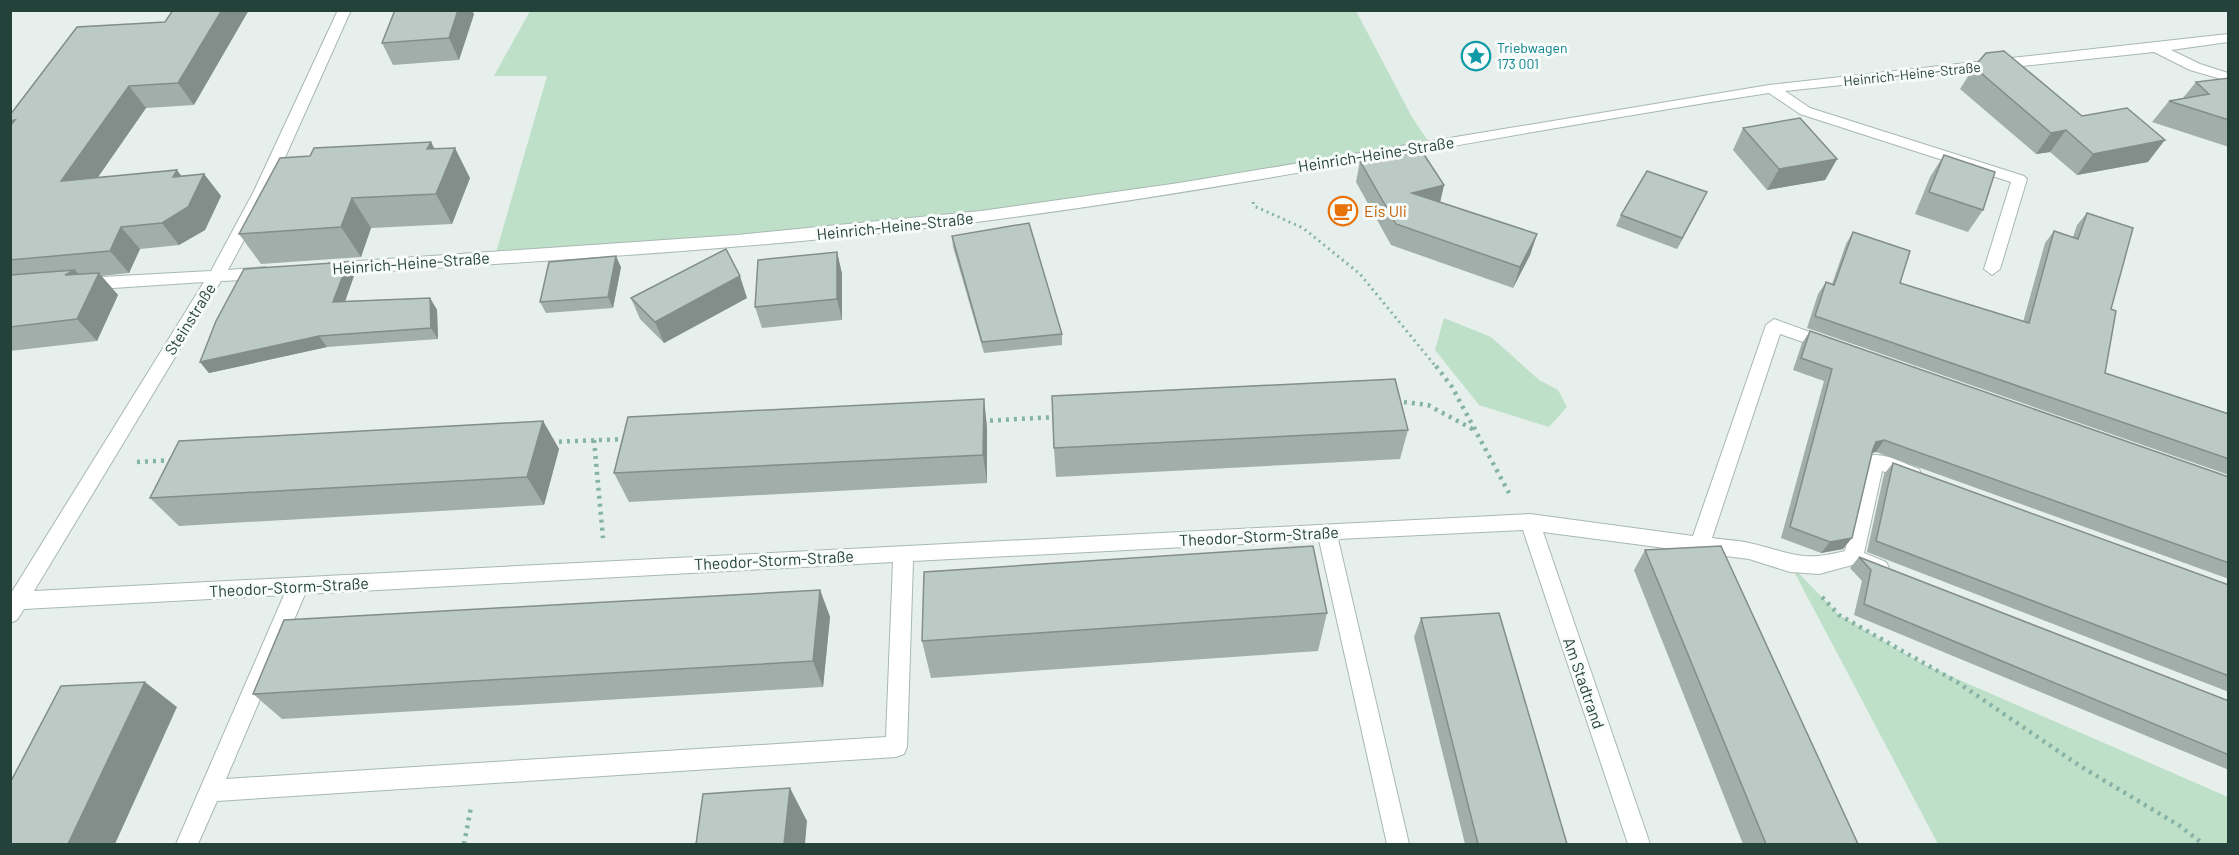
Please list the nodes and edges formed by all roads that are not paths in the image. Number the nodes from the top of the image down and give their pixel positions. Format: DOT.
graph roads {
  1 [pos="345,10"];
  2 [pos="2229,38"];
  3 [pos="2159,49"];
  4 [pos="2229,76"];
  5 [pos="1772,89"];
  6 [pos="1992,269"];
  7 [pos="310,270"];
  8 [pos="275,272"];
  9 [pos="216,276"];
  10 [pos="65,286"];
  11 [pos="1851,352"];
  12 [pos="1930,481"];
  13 [pos="1530,522"];
  14 [pos="1327,532"];
  15 [pos="1700,544"];
  16 [pos="903,553"];
  17 [pos="1853,557"];
  18 [pos="1897,575"];
  19 [pos="298,586"];
  20 [pos="14,608"];
  21 [pos="209,791"];
  22 [pos="187,844"];
  23 [pos="1398,844"];
  24 [pos="1639,844"];
  1 -- 9 [label="street, Steinstraße"];
  2 -- 3 [label="street, Heinrich-Heine-Straße"];
  3 -- 4 [label="street"];
  3 -- 5 [label="street, Heinrich-Heine-Straße"];
  5 -- 6 [label="street"];
  5 -- 7 [label="street, Heinrich-Heine-Straße"];
  8 -- 9 [label="street"];
  9 -- 10 [label="street"];
  9 -- 20 [label="street, Steinstraße"];
  11 -- 15 [label="street"];
  12 -- 17 [label="street"];
  13 -- 14 [label="street, Theodor-Storm-Straße"];
  13 -- 15 [label="street, Theodor-Storm-Straße"];
  13 -- 24 [label="street, Am Stadtrand"];
  14 -- 16 [label="street, Theodor-Storm-Straße"];
  14 -- 23 [label="street"];
  15 -- 17 [label="street, Theodor-Storm-Straße"];
  16 -- 19 [label="street, Theodor-Storm-Straße"];
  16 -- 21 [label="street"];
  17 -- 18 [label="street"];
  19 -- 20 [label="street, Theodor-Storm-Straße"];
  19 -- 21 [label="street"];
  21 -- 22 [label="street"];
}
